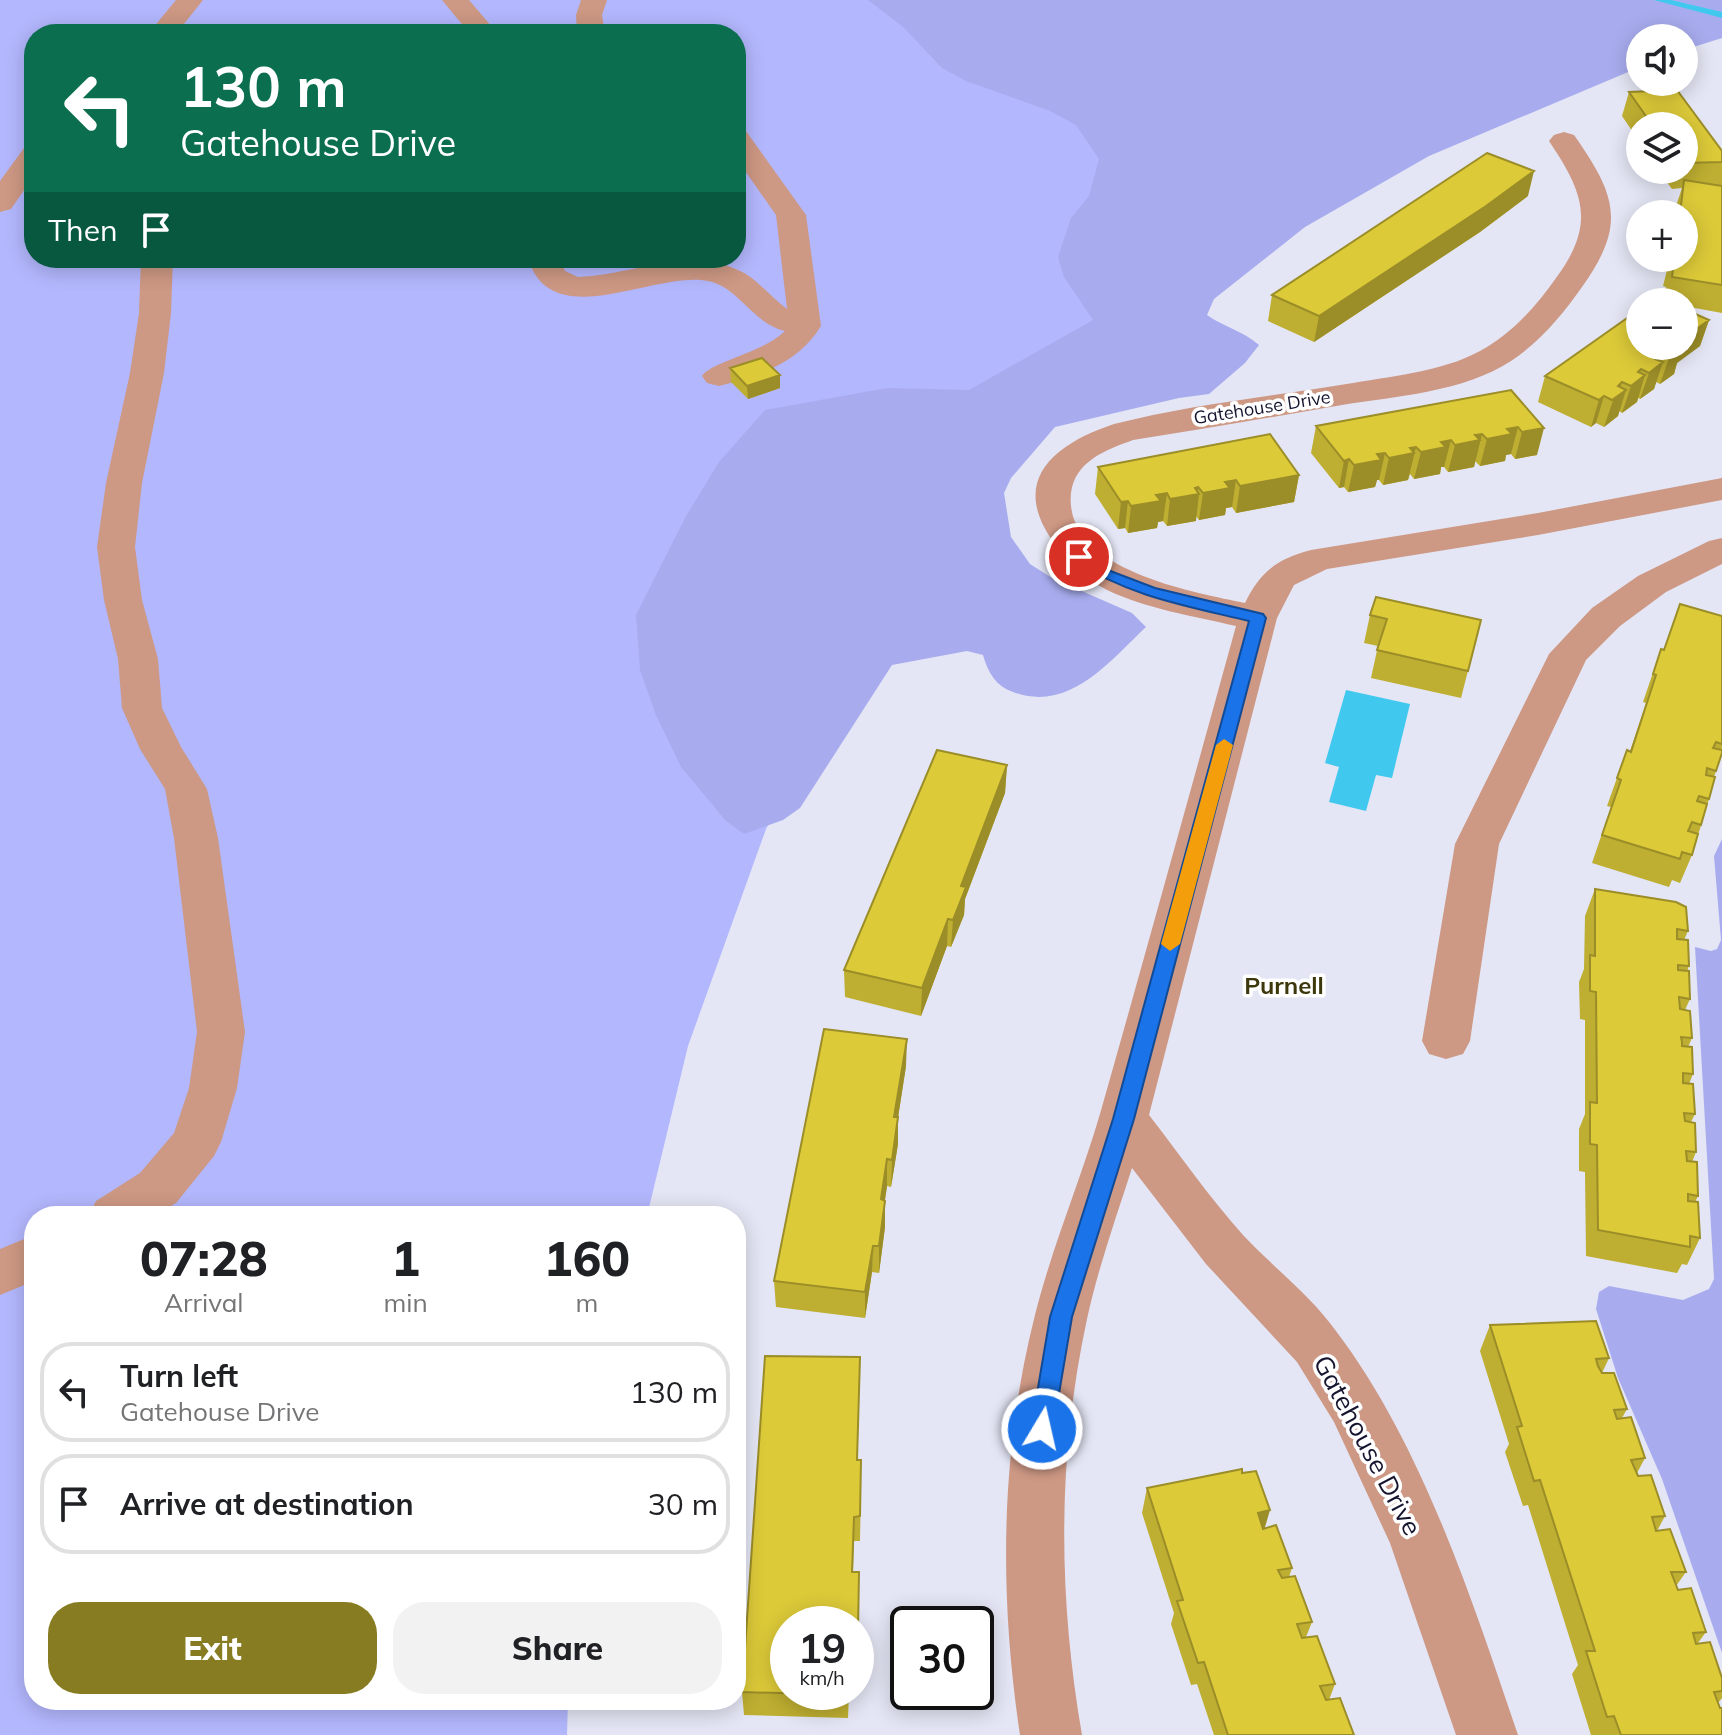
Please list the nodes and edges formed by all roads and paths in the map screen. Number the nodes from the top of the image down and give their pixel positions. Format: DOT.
graph roads {
  1 [pos="193,0"];
  2 [pos="455,0"];
  3 [pos="594,0"];
  4 [pos="171,24"];
  5 [pos="187,24"];
  6 [pos="475,24"];
  7 [pos="590,24"];
  8 [pos="1564,141"];
  9 [pos="746,154"];
  10 [pos="24,168"];
  11 [pos="0,203"];
  12 [pos="157,268"];
  13 [pos="547,268"];
  14 [pos="805,326"];
  15 [pos="719,376"];
  16 [pos="1722,489"];
  17 [pos="1722,549"];
  18 [pos="1258,618"];
  19 [pos="1446,1041"];
  20 [pos="1123,1119"];
  21 [pos="130,1206"];
  22 [pos="24,1262"];
  23 [pos="0,1273"];
  24 [pos="1051,1735"];
  25 [pos="1487,1735"];
  1 -- 4 [label="street"];
  1 -- 5 [label="street"];
  2 -- 6 [label="street"];
  3 -- 7 [label="street"];
  8 -- 18 [label="street, Gatehouse Drive"];
  9 -- 14 [label="street"];
  10 -- 11 [label="street"];
  12 -- 21 [label="street"];
  13 -- 14 [label="street"];
  14 -- 15 [label="street"];
  16 -- 18 [label="street"];
  17 -- 19 [label="street"];
  18 -- 20 [label="street"];
  20 -- 24 [label="street"];
  20 -- 25 [label="street, Gatehouse Drive"];
  22 -- 23 [label="street"];
}
